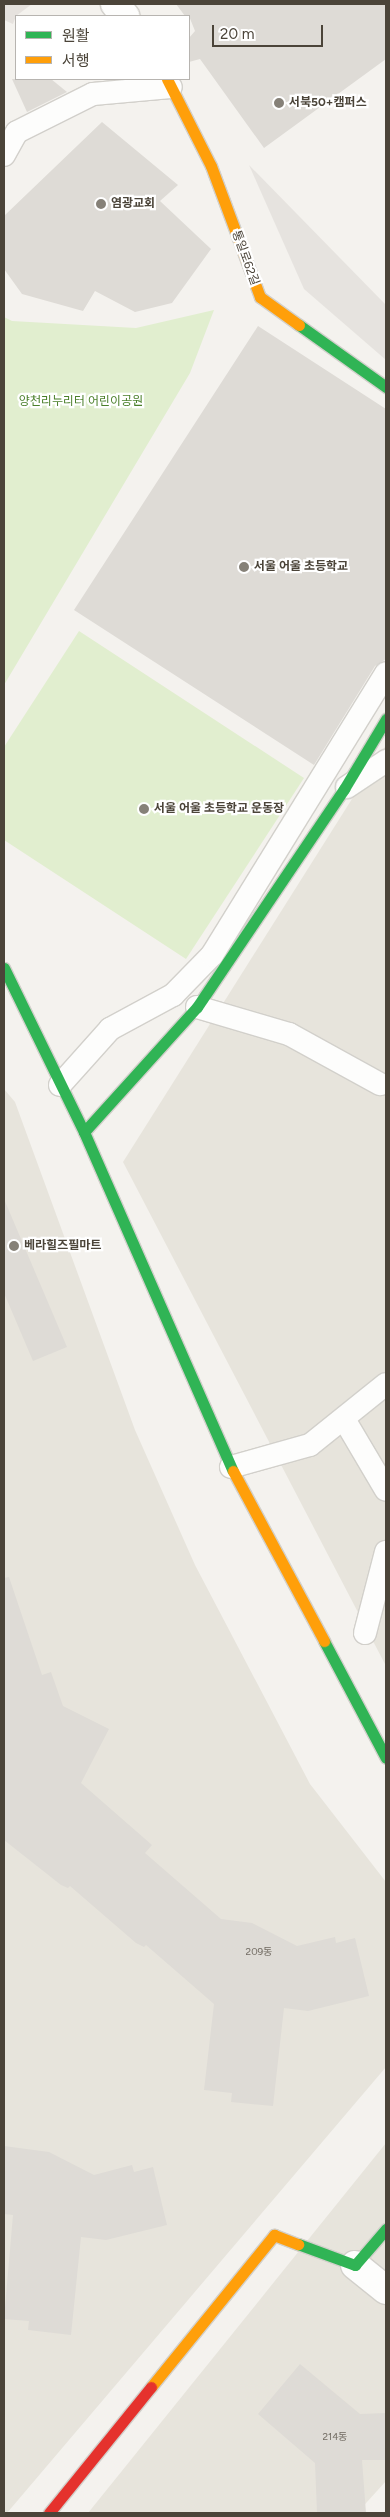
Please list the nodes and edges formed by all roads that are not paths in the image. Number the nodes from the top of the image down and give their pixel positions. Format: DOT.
graph roads {
  1 [pos="115,4"];
  2 [pos="124,15"];
  3 [pos="169,83"];
  4 [pos="4,155"];
  5 [pos="386,387"];
  6 [pos="386,672"];
  7 [pos="386,719"];
  8 [pos="386,760"];
  9 [pos="344,789"];
  10 [pos="4,968"];
  11 [pos="197,1007"];
  12 [pos="380,1084"];
  13 [pos="60,1085"];
  14 [pos="84,1132"];
  15 [pos="386,1384"];
  16 [pos="344,1419"];
  17 [pos="231,1466"];
  18 [pos="386,1490"];
  19 [pos="386,1552"];
  20 [pos="365,1633"];
  21 [pos="386,1758"];
  22 [pos="386,2229"];
  23 [pos="355,2265"];
  24 [pos="386,2290"];
  25 [pos="49,2513"];
  1 -- 2 [label="street"];
  3 -- 4 [label="lane"];
  3 -- 5 [label="street, 통일로62길"];
  6 -- 13 [label="lane"];
  7 -- 9 [label="street"];
  8 -- 9 [label="lane"];
  9 -- 11 [label="street"];
  10 -- 13 [label="street"];
  11 -- 12 [label="lane"];
  11 -- 14 [label="street"];
  13 -- 14 [label="street"];
  14 -- 17 [label="street"];
  15 -- 16 [label="lane"];
  16 -- 17 [label="lane"];
  16 -- 18 [label="lane"];
  17 -- 21 [label="street"];
  19 -- 20 [label="lane"];
  22 -- 23 [label="street"];
  23 -- 24 [label="street"];
  23 -- 25 [label="street"];
}
